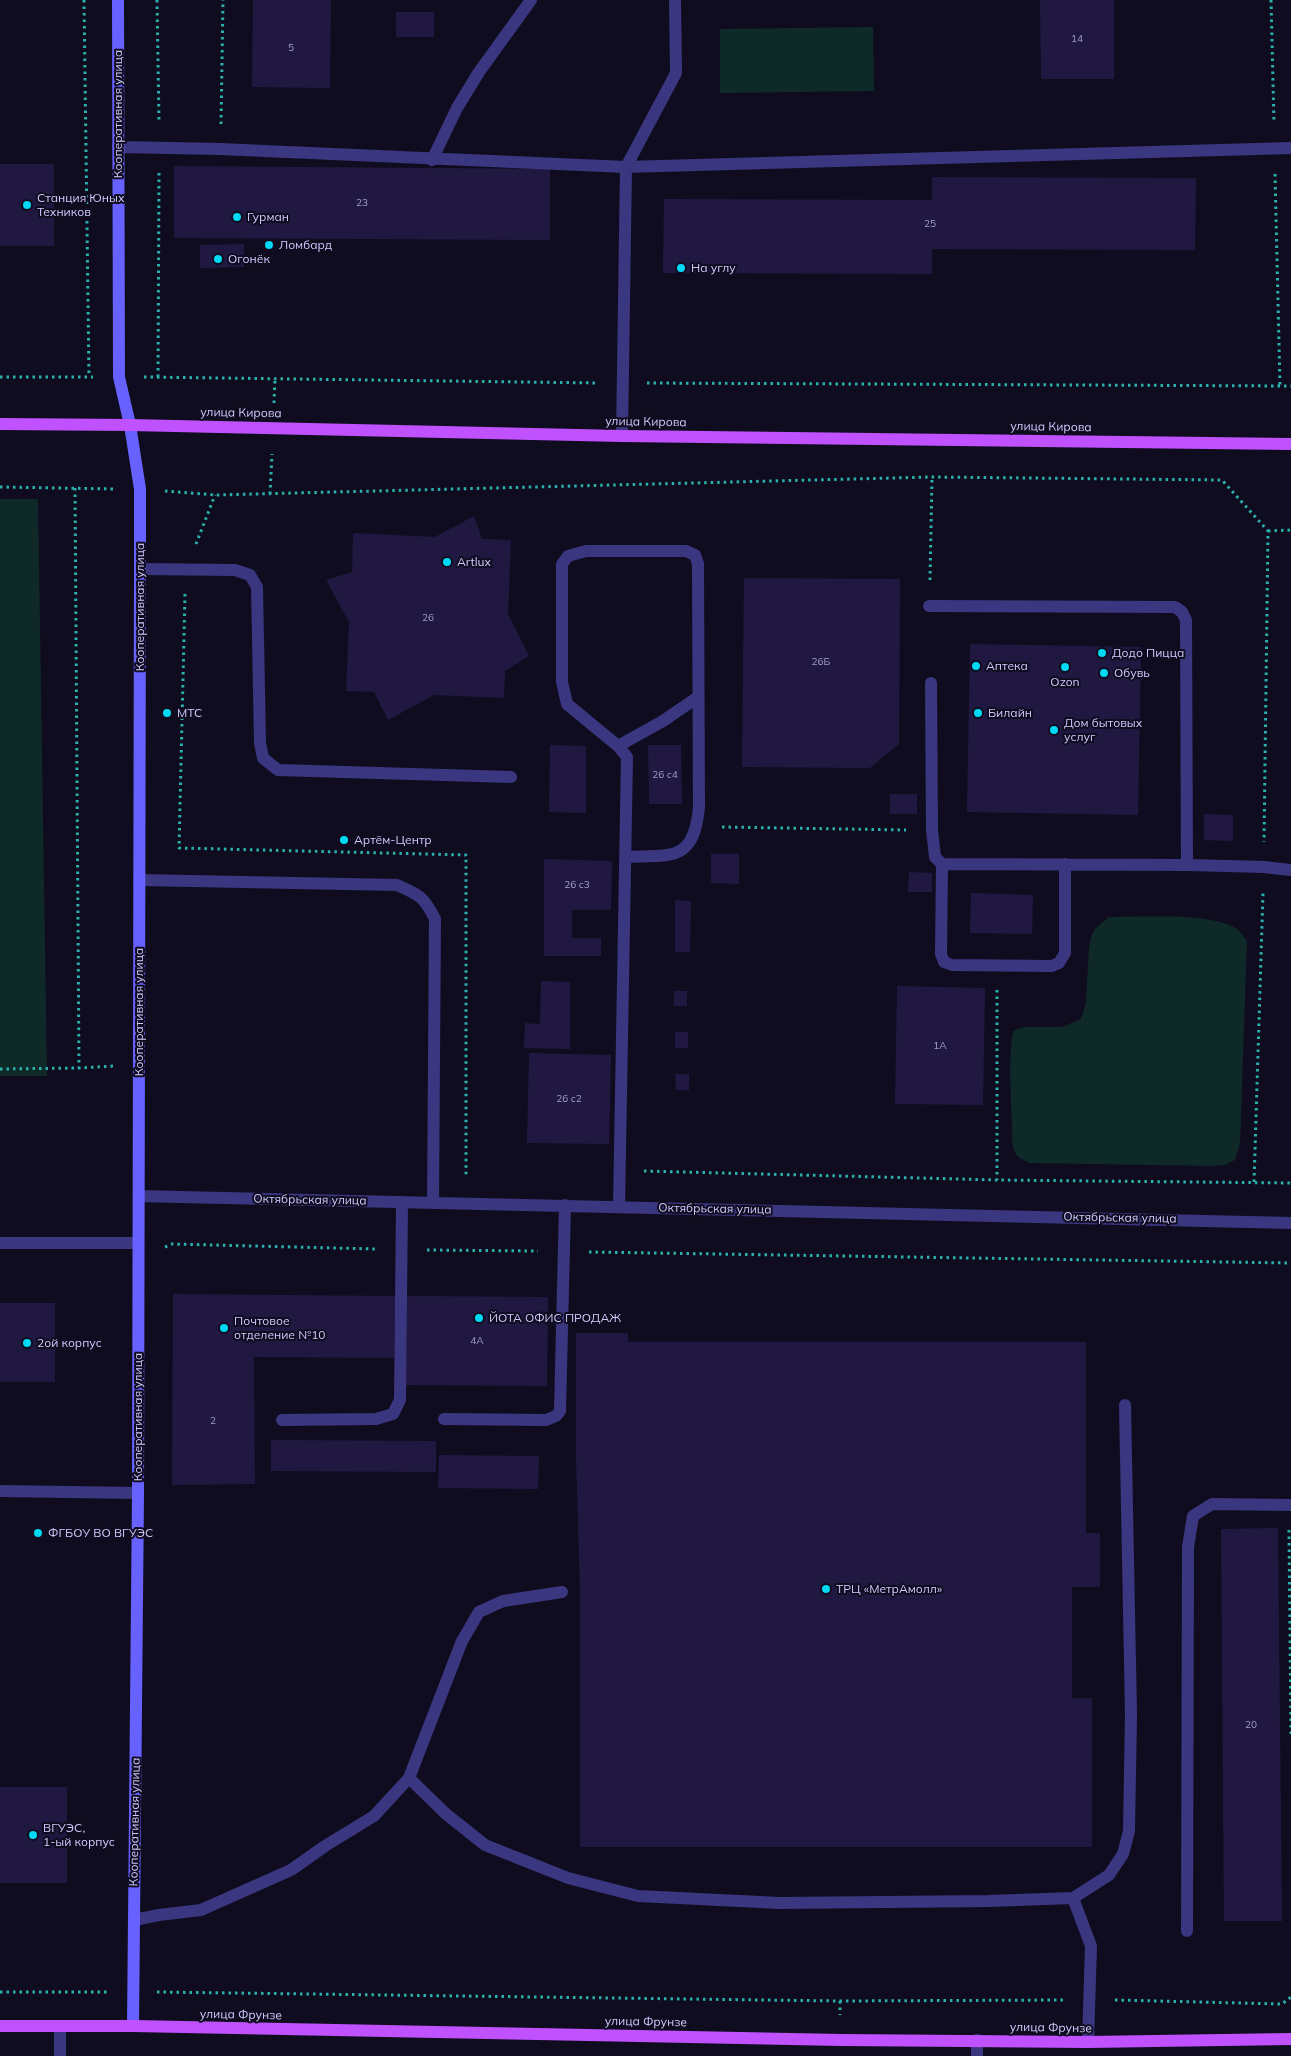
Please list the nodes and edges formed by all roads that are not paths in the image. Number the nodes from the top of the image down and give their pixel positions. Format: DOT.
graph roads {
  1 [pos="118,0"];
  2 [pos="531,0"];
  3 [pos="675,0"];
  4 [pos="118,147"];
  5 [pos="1291,148"];
  6 [pos="432,160"];
  7 [pos="626,167"];
  8 [pos="0,424"];
  9 [pos="130,425"];
  10 [pos="622,436"];
  11 [pos="1291,444"];
  12 [pos="140,568"];
  13 [pos="929,606"];
  14 [pos="931,683"];
  15 [pos="698,696"];
  16 [pos="618,746"];
  17 [pos="511,777"];
  18 [pos="626,857"];
  19 [pos="942,864"];
  20 [pos="1065,864"];
  21 [pos="1187,865"];
  22 [pos="1291,870"];
  23 [pos="139,880"];
  24 [pos="139,1196"];
  25 [pos="402,1202"];
  26 [pos="433,1202"];
  27 [pos="565,1205"];
  28 [pos="619,1207"];
  29 [pos="1291,1222"];
  30 [pos="0,1243"];
  31 [pos="138,1243"];
  32 [pos="1125,1405"];
  33 [pos="444,1419"];
  34 [pos="282,1420"];
  35 [pos="0,1492"];
  36 [pos="138,1493"];
  37 [pos="1290,1505"];
  38 [pos="562,1592"];
  39 [pos="409,1778"];
  40 [pos="1074,1898"];
  41 [pos="134,1920"];
  42 [pos="1187,1931"];
  43 [pos="0,2026"];
  44 [pos="60,2026"];
  45 [pos="133,2026"];
  46 [pos="1291,2039"];
  47 [pos="977,2040"];
  48 [pos="1088,2042"];
  49 [pos="60,2056"];
  50 [pos="978,2056"];
  1 -- 4 [label="main road, Кооперативная улица"];
  2 -- 6 [label="street"];
  3 -- 7 [label="street"];
  4 -- 6 [label="street"];
  4 -- 9 [label="main road, Кооперативная улица"];
  5 -- 7 [label="street"];
  6 -- 7 [label="street"];
  7 -- 10 [label="street"];
  8 -- 9 [label="main road, улица Кирова"];
  9 -- 10 [label="main road, улица Кирова"];
  9 -- 12 [label="main road, Кооперативная улица"];
  10 -- 11 [label="main road, улица Кирова"];
  12 -- 17 [label="street"];
  12 -- 23 [label="main road, Кооперативная улица"];
  13 -- 21 [label="street"];
  14 -- 19 [label="street"];
  15 -- 16 [label="street"];
  15 -- 16 [label="street"];
  15 -- 18 [label="street"];
  16 -- 18 [label="street"];
  18 -- 28 [label="street"];
  19 -- 20 [label="street"];
  19 -- 20 [label="street"];
  20 -- 21 [label="street"];
  21 -- 22 [label="street"];
  23 -- 24 [label="main road, Кооперативная улица"];
  23 -- 26 [label="street"];
  24 -- 25 [label="street, Октябрьская улица"];
  24 -- 31 [label="main road, Кооперативная улица"];
  25 -- 26 [label="street, Октябрьская улица"];
  25 -- 34 [label="street"];
  26 -- 27 [label="street, Октябрьская улица"];
  27 -- 28 [label="street, Октябрьская улица"];
  27 -- 33 [label="street"];
  28 -- 29 [label="street, Октябрьская улица"];
  30 -- 31 [label="street"];
  31 -- 36 [label="main road, Кооперативная улица"];
  32 -- 40 [label="street"];
  35 -- 36 [label="street"];
  36 -- 41 [label="main road, Кооперативная улица"];
  37 -- 42 [label="street"];
  38 -- 39 [label="street"];
  39 -- 40 [label="street"];
  39 -- 41 [label="street"];
  40 -- 48 [label="street"];
  41 -- 45 [label="main road, Кооперативная улица"];
  43 -- 44 [label="main road, улица Фрунзе"];
  44 -- 45 [label="main road, улица Фрунзе"];
  44 -- 49 [label="street"];
  45 -- 47 [label="main road, улица Фрунзе"];
  46 -- 48 [label="main road, улица Фрунзе"];
  47 -- 48 [label="main road, улица Фрунзе"];
  47 -- 50 [label="street"];
}
